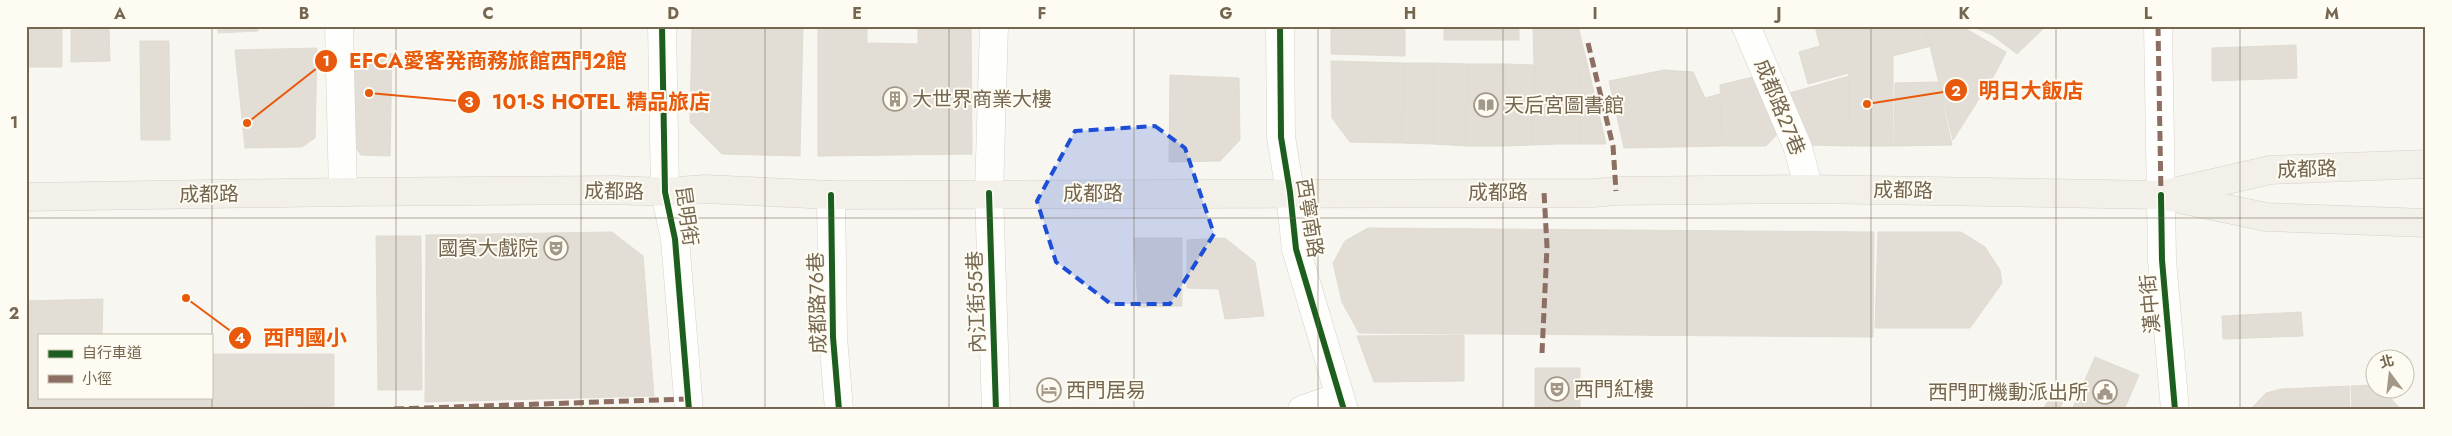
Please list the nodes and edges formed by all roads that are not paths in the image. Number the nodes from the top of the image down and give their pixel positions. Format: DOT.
graph roads {
  1 [pos="340,26"];
  2 [pos="662,26"];
  3 [pos="994,26"];
  4 [pos="1280,26"];
  5 [pos="1746,26"];
  6 [pos="2158,26"];
  7 [pos="2426,164"];
  8 [pos="1809,189"];
  9 [pos="343,192"];
  10 [pos="666,192"];
  11 [pos="1290,192"];
  12 [pos="989,193"];
  13 [pos="831,195"];
  14 [pos="2161,195"];
  15 [pos="26,197"];
  16 [pos="2426,224"];
  17 [pos="1341,403"];
  18 [pos="689,410"];
  19 [pos="839,410"];
  20 [pos="996,410"];
  21 [pos="1302,410"];
  22 [pos="2175,410"];
  1 -- 9 [label="street"];
  2 -- 10 [label="street, 昆明街"];
  3 -- 12 [label="street, 內江街55巷"];
  4 -- 11 [label="street, 西寧南路"];
  5 -- 8 [label="street, 成都路27巷"];
  6 -- 14 [label="street, 漢中街"];
  7 -- 14 [label="main road, 成都路"];
  8 -- 11 [label="main road, 成都路"];
  8 -- 14 [label="main road, 成都路"];
  9 -- 10 [label="main road, 成都路"];
  9 -- 15 [label="main road, 成都路"];
  10 -- 13 [label="main road, 成都路"];
  10 -- 18 [label="street, 昆明街"];
  11 -- 12 [label="main road, 成都路"];
  11 -- 17 [label="street, 西寧南路"];
  12 -- 13 [label="main road, 成都路"];
  12 -- 20 [label="street, 內江街55巷"];
  13 -- 19 [label="street, 成都路76巷"];
  14 -- 16 [label="main road, 成都路"];
  14 -- 22 [label="street, 漢中街"];
  17 -- 21 [label="street"];
}
